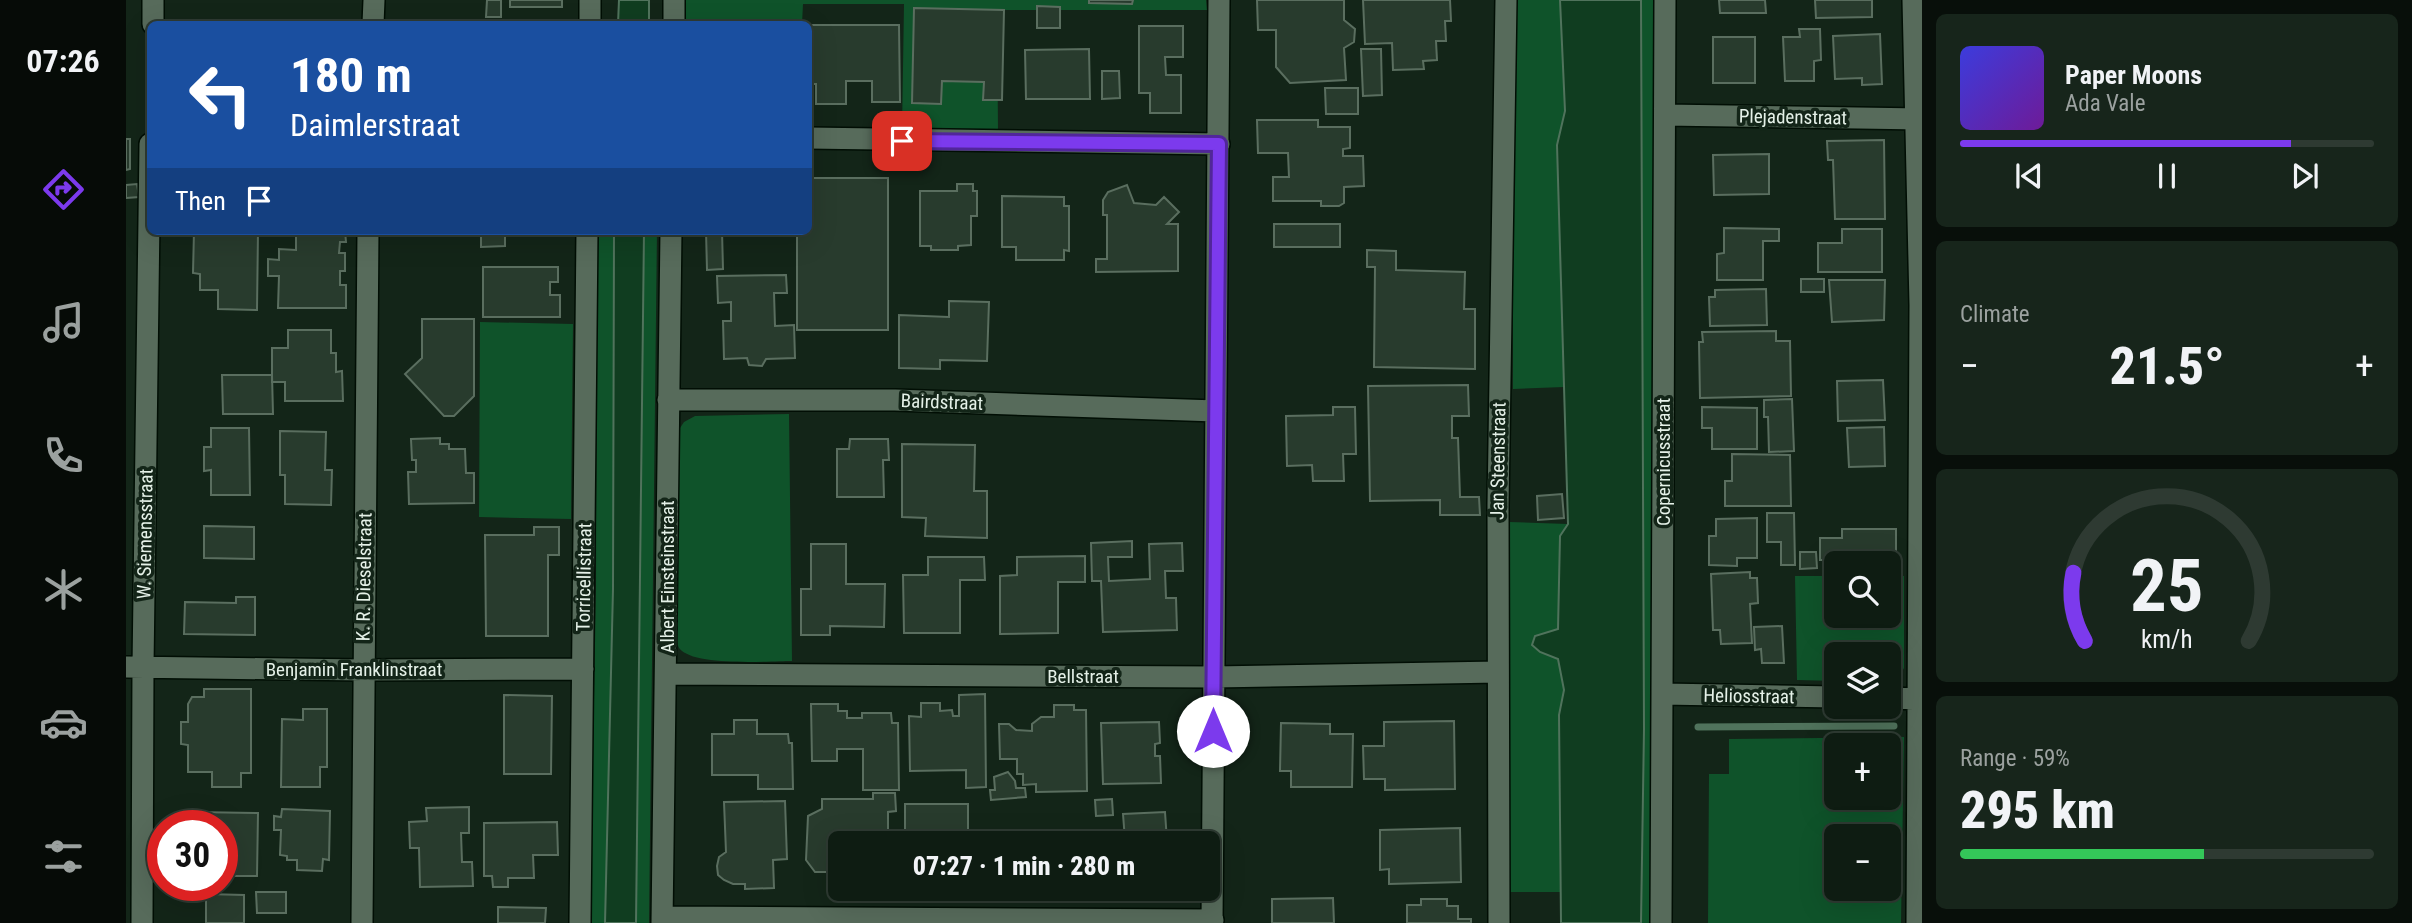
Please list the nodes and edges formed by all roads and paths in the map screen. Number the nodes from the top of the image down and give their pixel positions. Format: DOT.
graph roads {
  1 [pos="153,0"];
  2 [pos="373,0"];
  3 [pos="590,0"];
  4 [pos="674,0"];
  5 [pos="1219,0"];
  6 [pos="1506,0"];
  7 [pos="1665,0"];
  8 [pos="1913,0"];
  9 [pos="153,21"];
  10 [pos="373,21"];
  11 [pos="590,21"];
  12 [pos="674,21"];
  13 [pos="1664,115"];
  14 [pos="1918,119"];
  15 [pos="812,138"];
  16 [pos="1219,144"];
  17 [pos="147,235"];
  18 [pos="368,235"];
  19 [pos="587,235"];
  20 [pos="671,235"];
  21 [pos="1921,305"];
  22 [pos="668,400"];
  23 [pos="1216,411"];
  24 [pos="1920,490"];
  25 [pos="134,667"];
  26 [pos="583,669"];
  27 [pos="363,670"];
  28 [pos="1498,672"];
  29 [pos="667,674"];
  30 [pos="1214,677"];
  31 [pos="1662,694"];
  32 [pos="1824,698"];
  33 [pos="1901,698"];
  34 [pos="1920,699"];
  35 [pos="662,920"];
  36 [pos="1213,922"];
  37 [pos="142,923"];
  38 [pos="362,923"];
  39 [pos="580,923"];
  40 [pos="1499,923"];
  41 [pos="1661,923"];
  42 [pos="1917,923"];
  1 -- 9 [label="street"];
  2 -- 10 [label="street"];
  3 -- 11 [label="street"];
  4 -- 12 [label="street"];
  5 -- 16 [label="street"];
  6 -- 28 [label="street, Jan Steenstraat"];
  7 -- 13 [label="street, Copernicusstraat"];
  8 -- 14 [label="street"];
  13 -- 14 [label="street, Plejadenstraat"];
  13 -- 31 [label="street, Copernicusstraat"];
  14 -- 21 [label="street"];
  15 -- 16 [label="street"];
  16 -- 23 [label="street"];
  17 -- 25 [label="street, W. Siemensstraat"];
  18 -- 27 [label="street, K. R. Dieselstraat"];
  19 -- 26 [label="street, Torricellistraat"];
  20 -- 22 [label="street, Albert Einsteinstraat"];
  21 -- 24 [label="street"];
  22 -- 23 [label="street, Bairdstraat"];
  22 -- 29 [label="street, Albert Einsteinstraat"];
  23 -- 30 [label="street"];
  24 -- 34 [label="street"];
  25 -- 27 [label="street, Benjamin Franklinstraat"];
  25 -- 37 [label="street, W. Siemensstraat"];
  26 -- 27 [label="street, Benjamin Franklinstraat"];
  26 -- 39 [label="street, Torricellistraat"];
  27 -- 38 [label="street, K. R. Dieselstraat"];
  28 -- 30 [label="street, Bellstraat"];
  28 -- 40 [label="street, Jan Steenstraat"];
  29 -- 30 [label="street, Bellstraat"];
  29 -- 35 [label="street, Albert Einsteinstraat"];
  30 -- 36 [label="street"];
  31 -- 32 [label="street, Heliosstraat"];
  31 -- 41 [label="street, Copernicusstraat"];
  33 -- 34 [label="street"];
  34 -- 42 [label="street"];
  35 -- 36 [label="street"];
}
